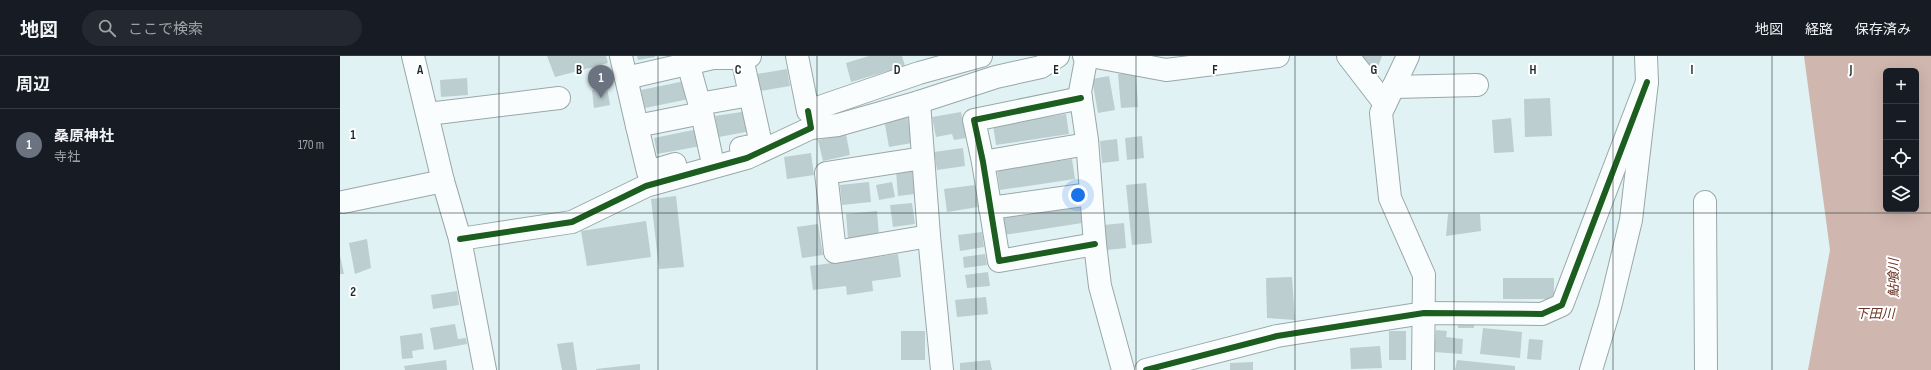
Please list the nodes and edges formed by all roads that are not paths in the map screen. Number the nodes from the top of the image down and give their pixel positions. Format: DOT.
graph roads {
  1 [pos="414,56"];
  2 [pos="621,56"];
  3 [pos="797,56"];
  4 [pos="981,56"];
  5 [pos="1058,56"];
  6 [pos="1084,56"];
  7 [pos="1091,56"];
  8 [pos="1278,56"];
  9 [pos="1348,56"];
  10 [pos="1408,56"];
  11 [pos="1646,56"];
  12 [pos="741,57"];
  13 [pos="687,60"];
  14 [pos="917,64"];
  15 [pos="626,78"];
  16 [pos="1648,82"];
  17 [pos="1478,85"];
  18 [pos="750,96"];
  19 [pos="1389,96"];
  20 [pos="559,98"];
  21 [pos="1081,98"];
  22 [pos="919,102"];
  23 [pos="700,108"];
  24 [pos="428,114"];
  25 [pos="809,120"];
  26 [pos="637,126"];
  27 [pos="1087,144"];
  28 [pos="711,155"];
  29 [pos="923,158"];
  30 [pos="983,162"];
  31 [pos="443,181"];
  32 [pos="1090,194"];
  33 [pos="343,202"];
  34 [pos="1705,202"];
  35 [pos="990,208"];
  36 [pos="929,236"];
  37 [pos="460,239"];
  38 [pos="1095,244"];
  39 [pos="1424,313"];
  40 [pos="485,370"];
  41 [pos="942,370"];
  42 [pos="1124,370"];
  43 [pos="1146,370"];
  44 [pos="1423,370"];
  45 [pos="1591,370"];
  46 [pos="1706,370"];
  1 -- 24 [label="street"];
  2 -- 15 [label="street"];
  3 -- 25 [label="street"];
  4 -- 14 [label="street"];
  5 -- 22 [label="street"];
  6 -- 21 [label="street"];
  7 -- 8 [label="street"];
  9 -- 19 [label="street"];
  10 -- 19 [label="street"];
  11 -- 16 [label="street"];
  12 -- 13 [label="street"];
  12 -- 18 [label="street"];
  13 -- 15 [label="street"];
  13 -- 23 [label="street"];
  14 -- 25 [label="street"];
  15 -- 26 [label="street"];
  16 -- 39 [label="street"];
  16 -- 45 [label="street"];
  17 -- 19 [label="street"];
  18 -- 23 [label="street"];
  18 -- 28 [label="street"];
  19 -- 39 [label="street"];
  20 -- 24 [label="street"];
  21 -- 27 [label="street"];
  21 -- 30 [label="street"];
  22 -- 25 [label="street"];
  22 -- 29 [label="street"];
  23 -- 26 [label="street"];
  23 -- 28 [label="street"];
  24 -- 31 [label="street"];
  25 -- 37 [label="street"];
  26 -- 28 [label="street"];
  27 -- 30 [label="street"];
  27 -- 32 [label="street"];
  29 -- 36 [label="street"];
  29 -- 36 [label="street"];
  30 -- 35 [label="street"];
  31 -- 33 [label="street"];
  31 -- 37 [label="street"];
  32 -- 35 [label="street"];
  32 -- 38 [label="street"];
  34 -- 46 [label="street"];
  35 -- 38 [label="street"];
  36 -- 41 [label="street"];
  37 -- 40 [label="street"];
  38 -- 42 [label="street"];
  39 -- 43 [label="street"];
  39 -- 44 [label="street"];
}
